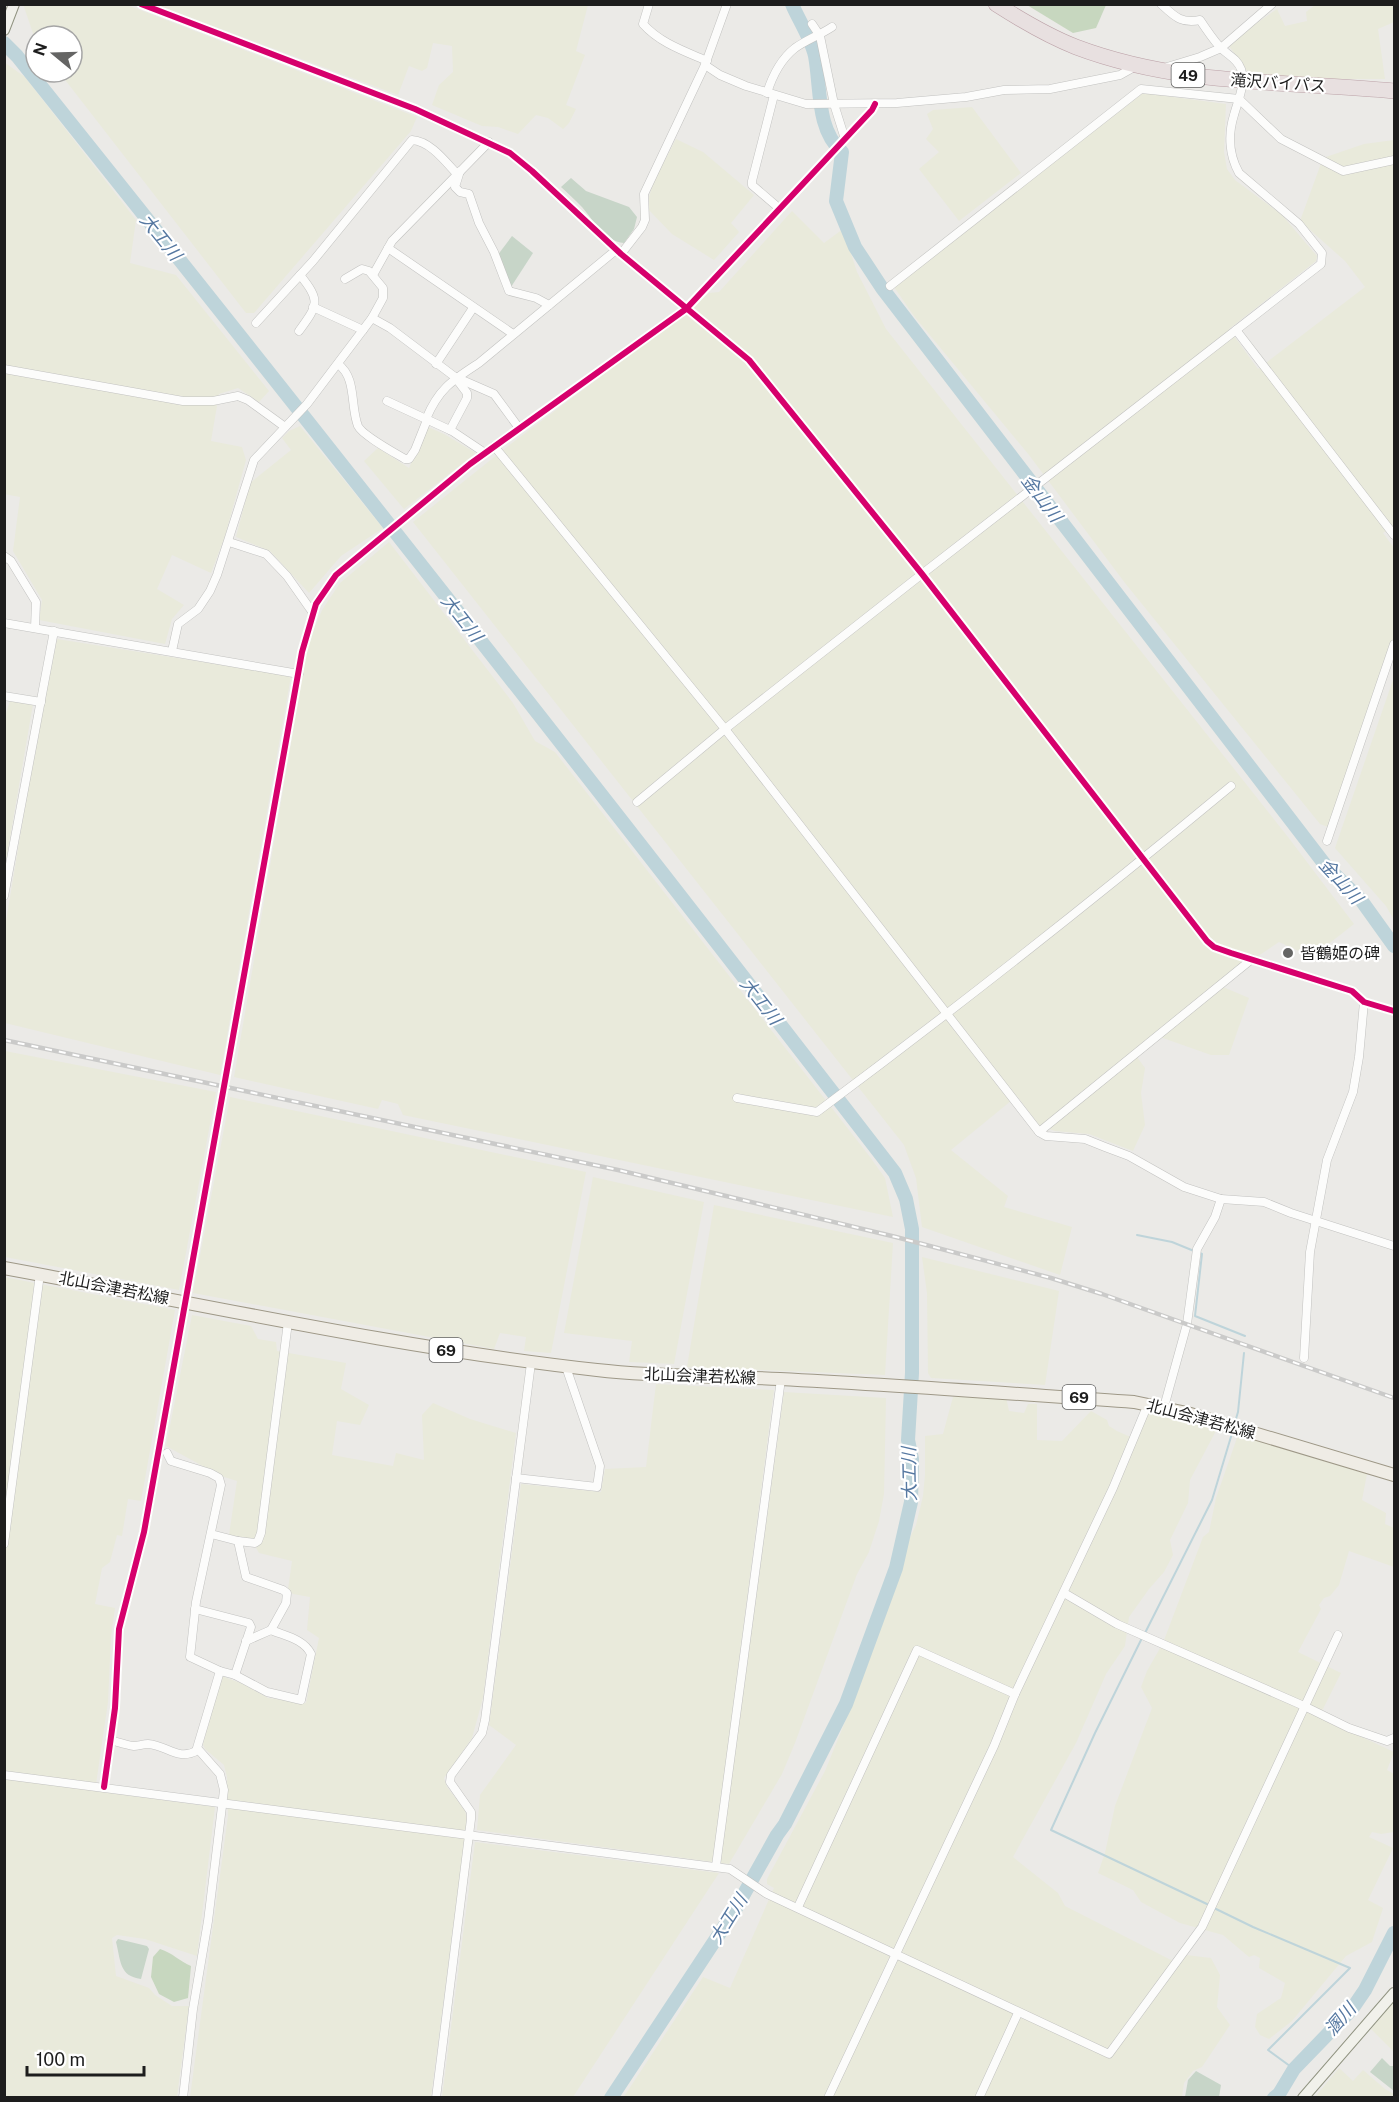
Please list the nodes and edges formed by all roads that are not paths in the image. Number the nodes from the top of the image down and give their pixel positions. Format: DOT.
graph roads {
  1 [pos="14,4"];
  2 [pos="141,4"];
  3 [pos="649,4"];
  4 [pos="726,4"];
  5 [pos="996,4"];
  6 [pos="1161,4"];
  7 [pos="1272,4"];
  8 [pos="812,24"];
  9 [pos="832,27"];
  10 [pos="4,30"];
  11 [pos="819,36"];
  12 [pos="1221,48"];
  13 [pos="706,63"];
  14 [pos="1136,66"];
  15 [pos="1156,70"];
  16 [pos="1243,82"];
  17 [pos="1395,91"];
  18 [pos="770,94"];
  19 [pos="1239,99"];
  20 [pos="834,104"];
  21 [pos="875,104"];
  22 [pos="845,138"];
  23 [pos="489,142"];
  24 [pos="1395,160"];
  25 [pos="458,172"];
  26 [pos="780,209"];
  27 [pos="388,248"];
  28 [pos="618,252"];
  29 [pos="300,275"];
  30 [pos="373,275"];
  31 [pos="345,279"];
  32 [pos="890,286"];
  33 [pos="549,305"];
  34 [pos="313,307"];
  35 [pos="473,308"];
  36 [pos="686,309"];
  37 [pos="372,318"];
  38 [pos="256,323"];
  39 [pos="363,330"];
  40 [pos="1236,330"];
  41 [pos="299,331"];
  42 [pos="513,334"];
  43 [pos="338,364"];
  44 [pos="436,364"];
  45 [pos="4,369"];
  46 [pos="455,377"];
  47 [pos="387,401"];
  48 [pos="427,419"];
  49 [pos="285,427"];
  50 [pos="519,428"];
  51 [pos="450,430"];
  52 [pos="494,446"];
  53 [pos="485,453"];
  54 [pos="1395,535"];
  55 [pos="229,542"];
  56 [pos="4,556"];
  57 [pos="922,574"];
  58 [pos="313,613"];
  59 [pos="4,623"];
  60 [pos="34,628"];
  61 [pos="54,631"];
  62 [pos="1395,644"];
  63 [pos="172,651"];
  64 [pos="299,674"];
  65 [pos="4,696"];
  66 [pos="40,702"];
  67 [pos="724,729"];
  68 [pos="1231,786"];
  69 [pos="637,802"];
  70 [pos="1327,841"];
  71 [pos="1143,859"];
  72 [pos="4,897"];
  73 [pos="1252,959"];
  74 [pos="1364,1002"];
  75 [pos="1395,1011"];
  76 [pos="948,1015"];
  77 [pos="737,1098"];
  78 [pos="1039,1132"];
  79 [pos="1221,1199"];
  80 [pos="1316,1220"];
  81 [pos="1395,1246"];
  82 [pos="4,1268"];
  83 [pos="40,1274"];
  84 [pos="185,1302"];
  85 [pos="288,1322"];
  86 [pos="1305,1358"];
  87 [pos="531,1363"];
  88 [pos="566,1367"];
  89 [pos="781,1379"];
  90 [pos="1148,1404"];
  91 [pos="1164,1407"];
  92 [pos="167,1453"];
  93 [pos="1395,1475"];
  94 [pos="516,1478"];
  95 [pos="6,1525"];
  96 [pos="211,1534"];
  97 [pos="238,1541"];
  98 [pos="4,1544"];
  99 [pos="1064,1593"];
  100 [pos="195,1609"];
  101 [pos="271,1630"];
  102 [pos="1338,1635"];
  103 [pos="246,1641"];
  104 [pos="220,1671"];
  105 [pos="235,1675"];
  106 [pos="1015,1694"];
  107 [pos="1304,1706"];
  108 [pos="1395,1738"];
  109 [pos="110,1740"];
  110 [pos="198,1750"];
  111 [pos="4,1775"];
  112 [pos="104,1787"];
  113 [pos="222,1802"];
  114 [pos="469,1834"];
  115 [pos="716,1866"];
  116 [pos="798,1907"];
  117 [pos="895,1953"];
  118 [pos="1395,1993"];
  119 [pos="1018,2013"];
  120 [pos="183,2097"];
  121 [pos="436,2097"];
  122 [pos="828,2097"];
  123 [pos="979,2097"];
  124 [pos="1304,2097"];
  1 -- 10 [label="street"];
  2 -- 23 [label="street"];
  3 -- 13 [label="street"];
  4 -- 13 [label="street"];
  5 -- 14 [label="highway, 滝沢バイパス / 49"];
  6 -- 12 [label="street"];
  7 -- 12 [label="street"];
  8 -- 11 [label="street"];
  9 -- 11 [label="street"];
  11 -- 18 [label="street"];
  11 -- 20 [label="street"];
  12 -- 15 [label="street"];
  12 -- 16 [label="street"];
  13 -- 18 [label="street"];
  13 -- 28 [label="street"];
  14 -- 15 [label="highway, 滝沢バイパス / 49"];
  14 -- 21 [label="street"];
  15 -- 16 [label="highway, 滝沢バイパス / 49"];
  16 -- 17 [label="highway, 滝沢バイパス / 49"];
  16 -- 19 [label="street"];
  18 -- 20 [label="street"];
  18 -- 26 [label="street"];
  19 -- 24 [label="street"];
  19 -- 32 [label="street"];
  19 -- 40 [label="street"];
  20 -- 21 [label="street"];
  20 -- 22 [label="street"];
  21 -- 22 [label="street"];
  22 -- 26 [label="street"];
  23 -- 25 [label="street"];
  23 -- 28 [label="street"];
  25 -- 27 [label="street"];
  25 -- 29 [label="street"];
  25 -- 33 [label="street"];
  26 -- 36 [label="street"];
  27 -- 30 [label="street"];
  27 -- 35 [label="street"];
  28 -- 33 [label="street"];
  28 -- 36 [label="street"];
  29 -- 34 [label="street"];
  29 -- 38 [label="street"];
  30 -- 31 [label="street"];
  30 -- 37 [label="street"];
  33 -- 42 [label="street"];
  34 -- 39 [label="street"];
  34 -- 41 [label="street"];
  35 -- 42 [label="street"];
  35 -- 44 [label="street"];
  36 -- 50 [label="street"];
  36 -- 57 [label="street"];
  37 -- 39 [label="street"];
  37 -- 44 [label="street"];
  39 -- 43 [label="street"];
  40 -- 54 [label="street"];
  40 -- 57 [label="street"];
  42 -- 46 [label="street"];
  43 -- 48 [label="street"];
  43 -- 49 [label="street"];
  44 -- 46 [label="street"];
  45 -- 49 [label="street"];
  46 -- 48 [label="street"];
  46 -- 50 [label="street"];
  46 -- 51 [label="street"];
  47 -- 48 [label="street"];
  48 -- 51 [label="street"];
  49 -- 55 [label="street"];
  50 -- 52 [label="street"];
  51 -- 53 [label="street"];
  52 -- 53 [label="street"];
  52 -- 67 [label="street"];
  53 -- 58 [label="street"];
  55 -- 58 [label="street"];
  55 -- 63 [label="street"];
  56 -- 60 [label="street"];
  57 -- 67 [label="street"];
  57 -- 71 [label="street"];
  58 -- 64 [label="street"];
  59 -- 60 [label="street"];
  60 -- 61 [label="street"];
  61 -- 63 [label="street"];
  61 -- 66 [label="street"];
  62 -- 70 [label="street"];
  63 -- 64 [label="street"];
  64 -- 84 [label="street"];
  65 -- 66 [label="street"];
  66 -- 72 [label="street"];
  67 -- 69 [label="street"];
  67 -- 76 [label="street"];
  68 -- 71 [label="street"];
  71 -- 73 [label="street"];
  71 -- 76 [label="street"];
  73 -- 74 [label="street"];
  73 -- 78 [label="street"];
  74 -- 75 [label="street"];
  74 -- 80 [label="street"];
  76 -- 77 [label="street"];
  76 -- 78 [label="street"];
  78 -- 79 [label="street"];
  79 -- 80 [label="street"];
  79 -- 91 [label="street"];
  80 -- 81 [label="street"];
  80 -- 86 [label="street"];
  82 -- 83 [label="main road, 北山会津若松線 / 69"];
  83 -- 84 [label="main road, 北山会津若松線 / 69"];
  83 -- 95 [label="street"];
  84 -- 85 [label="main road, 北山会津若松線 / 69"];
  84 -- 109 [label="street"];
  85 -- 87 [label="main road, 北山会津若松線 / 69"];
  85 -- 97 [label="street"];
  87 -- 88 [label="main road, 北山会津若松線 / 69"];
  87 -- 94 [label="street"];
  88 -- 89 [label="main road, 北山会津若松線 / 69"];
  88 -- 94 [label="street"];
  89 -- 90 [label="main road, 北山会津若松線 / 69"];
  89 -- 115 [label="street"];
  90 -- 91 [label="main road, 北山会津若松線 / 69"];
  90 -- 99 [label="street"];
  91 -- 93 [label="main road, 北山会津若松線 / 69"];
  92 -- 96 [label="street"];
  94 -- 114 [label="street"];
  95 -- 98 [label="street"];
  96 -- 97 [label="street"];
  96 -- 100 [label="street"];
  97 -- 101 [label="street"];
  99 -- 106 [label="street"];
  99 -- 107 [label="street"];
  100 -- 103 [label="street"];
  100 -- 104 [label="street"];
  101 -- 103 [label="street"];
  101 -- 105 [label="street"];
  102 -- 107 [label="street"];
  103 -- 105 [label="street"];
  104 -- 105 [label="street"];
  104 -- 110 [label="street"];
  106 -- 116 [label="street"];
  106 -- 117 [label="street"];
  107 -- 108 [label="street"];
  107 -- 119 [label="street"];
  109 -- 110 [label="street"];
  109 -- 112 [label="street"];
  110 -- 113 [label="street"];
  111 -- 112 [label="street"];
  112 -- 113 [label="street"];
  113 -- 114 [label="street"];
  113 -- 120 [label="street"];
  114 -- 115 [label="street"];
  114 -- 121 [label="street"];
  115 -- 116 [label="street"];
  116 -- 117 [label="street"];
  117 -- 119 [label="street"];
  117 -- 122 [label="street"];
  118 -- 124 [label="street"];
  119 -- 123 [label="street"];
}
